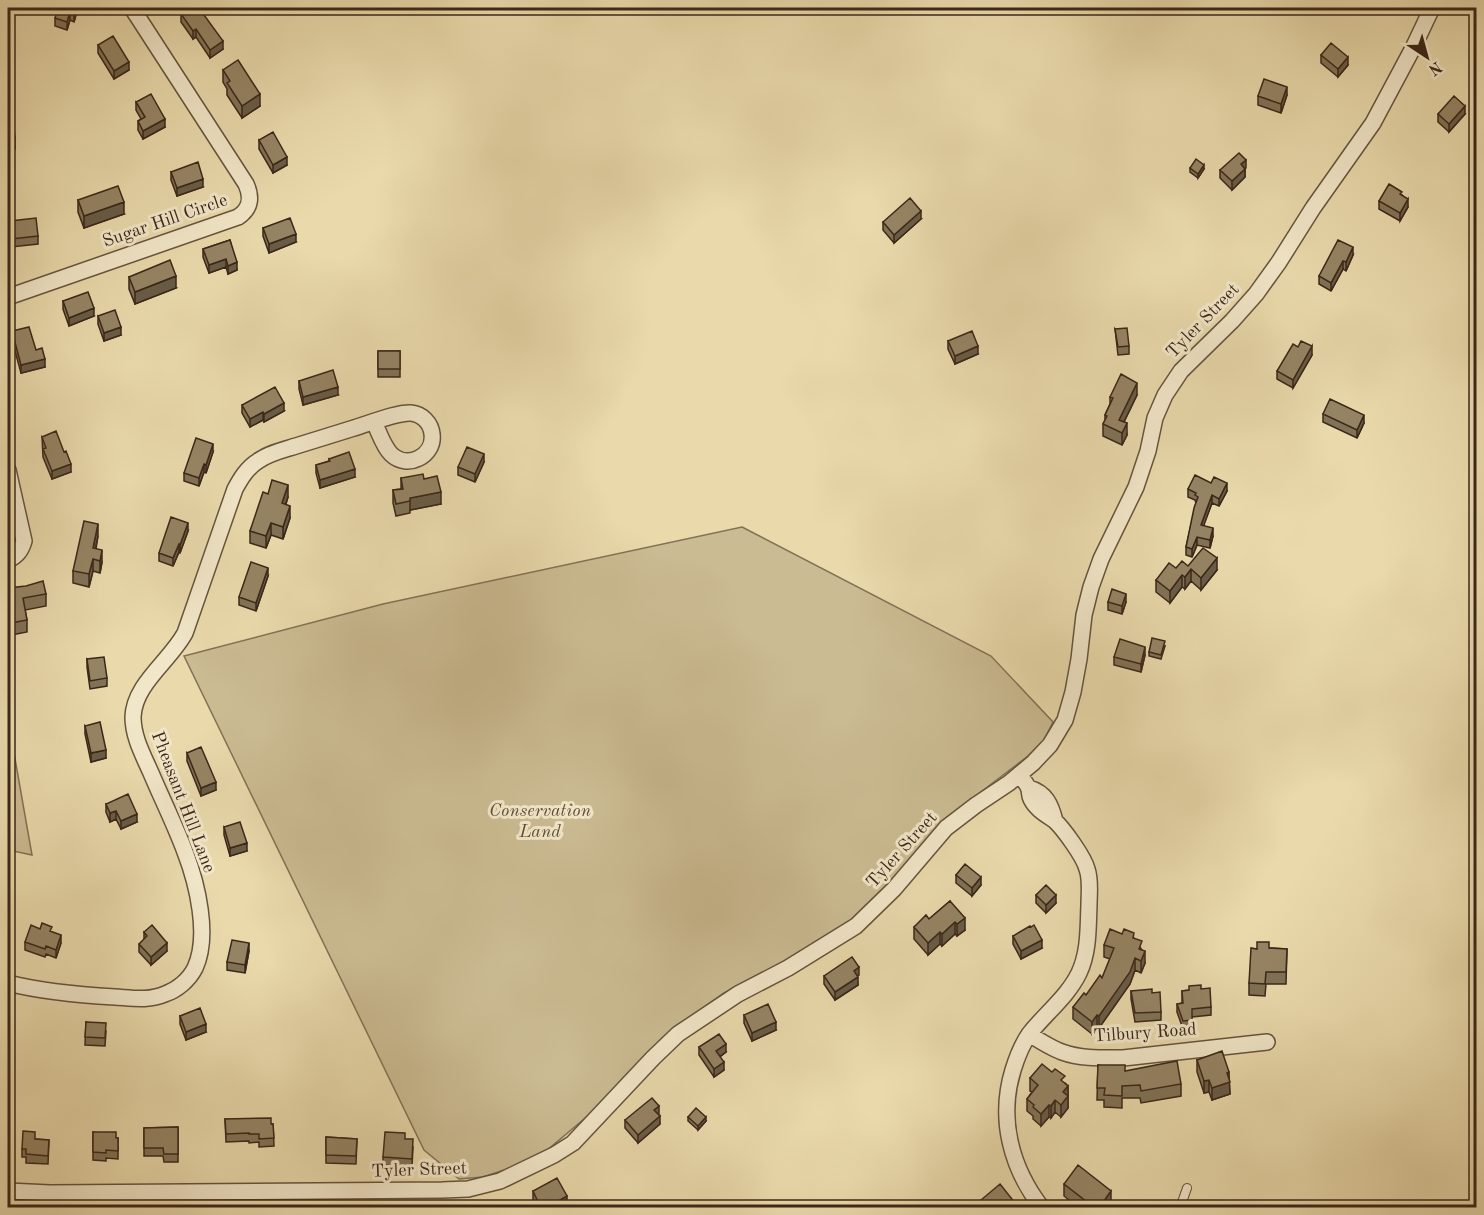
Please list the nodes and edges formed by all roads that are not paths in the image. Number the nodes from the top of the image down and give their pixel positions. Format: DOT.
graph roads {
  1 [pos="132,8"];
  2 [pos="1432,8"];
  3 [pos="8,297"];
  4 [pos="374,422"];
  5 [pos="8,470"];
  6 [pos="8,560"];
  7 [pos="1019,775"];
  8 [pos="8,982"];
  9 [pos="1029,1034"];
  10 [pos="1268,1042"];
  11 [pos="1187,1188"];
  12 [pos="8,1191"];
  13 [pos="1042,1208"];
  14 [pos="1180,1208"];
  1 -- 3 [label="street, Sugar Hill Circle"];
  2 -- 7 [label="street, Tyler Street"];
  4 -- 8 [label="street, Pheasant Hill Lane"];
  5 -- 6 [label="street"];
  7 -- 9 [label="street"];
  7 -- 12 [label="street, Tyler Street"];
  9 -- 10 [label="street, Tilbury Road"];
  9 -- 13 [label="street"];
  11 -- 14 [label="lane"];
}
